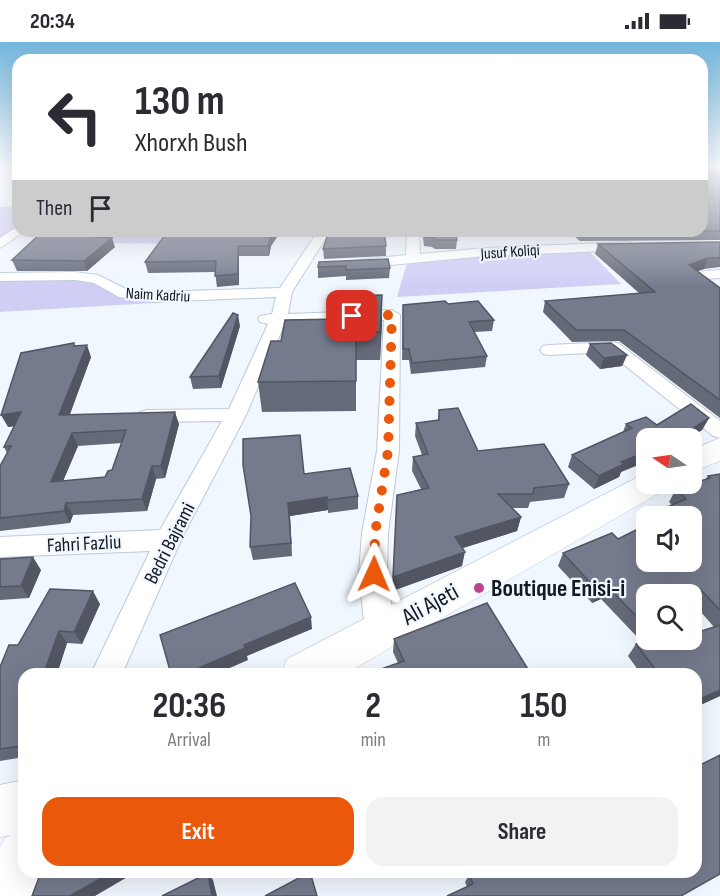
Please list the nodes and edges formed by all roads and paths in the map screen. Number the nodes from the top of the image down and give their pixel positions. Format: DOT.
graph roads {
  1 [pos="14,237"];
  2 [pos="322,237"];
  3 [pos="413,237"];
  4 [pos="641,246"];
  5 [pos="3,251"];
  6 [pos="413,260"];
  7 [pos="342,265"];
  8 [pos="720,274"];
  9 [pos="704,275"];
  10 [pos="0,277"];
  11 [pos="285,292"];
  12 [pos="272,319"];
  13 [pos="549,350"];
  14 [pos="236,415"];
  15 [pos="131,416"];
  16 [pos="720,431"];
  17 [pos="720,448"];
  18 [pos="702,457"];
  19 [pos="636,492"];
  20 [pos="168,540"];
  21 [pos="0,547"];
  22 [pos="380,631"];
  23 [pos="109,668"];
  24 [pos="314,668"];
  25 [pos="18,807"];
  26 [pos="0,811"];
  27 [pos="18,870"];
  28 [pos="6,896"];
  1 -- 5 [label="street"];
  2 -- 11 [label="street, Bedri Bajrami"];
  3 -- 6 [label="street"];
  4 -- 6 [label="street, Jusuf Koliqi"];
  6 -- 7 [label="street, Jusuf Koliqi"];
  8 -- 9 [label="street"];
  10 -- 11 [label="street, Naim Kadriu"];
  11 -- 12 [label="street, Bedri Bajrami"];
  12 -- 14 [label="street, Bedri Bajrami"];
  12 -- 22 [label="street"];
  13 -- 16 [label="street"];
  14 -- 15 [label="street"];
  14 -- 20 [label="street, Bedri Bajrami"];
  17 -- 18 [label="main road"];
  19 -- 22 [label="main road, Ali Ajeti"];
  20 -- 21 [label="street, Fahri Fazliu"];
  20 -- 23 [label="street, Bedri Bajrami"];
  22 -- 24 [label="main road, Ali Ajeti"];
  25 -- 26 [label="main road"];
  27 -- 28 [label="main road"];
}
